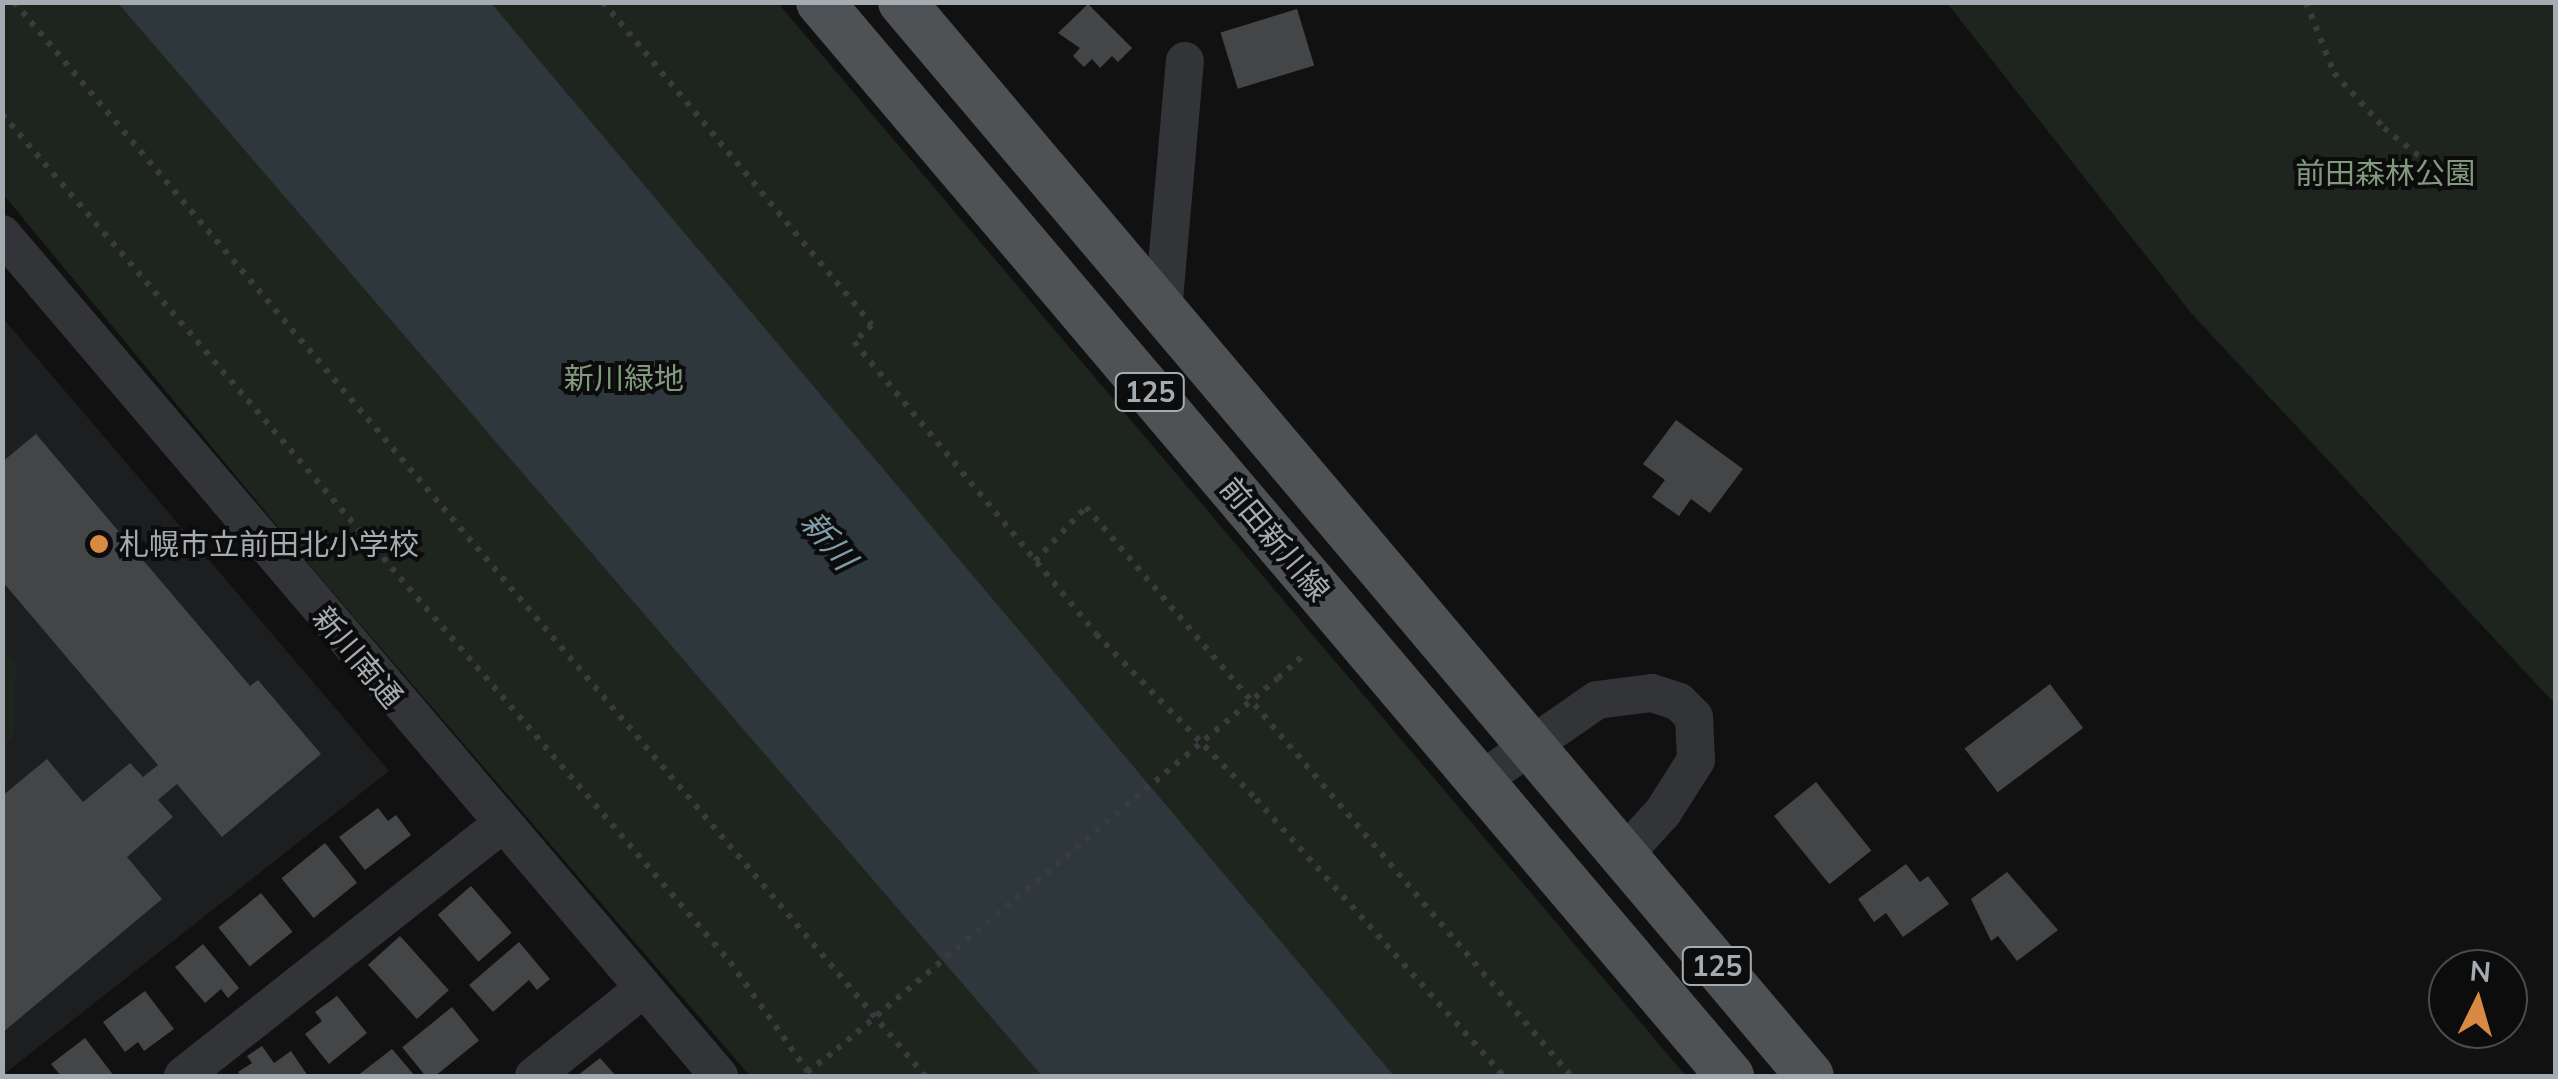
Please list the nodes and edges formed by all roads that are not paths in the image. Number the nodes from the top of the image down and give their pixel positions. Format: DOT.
graph roads {
  1 [pos="820,2"];
  2 [pos="902,2"];
  3 [pos="1186,62"];
  4 [pos="2,234"];
  5 [pos="1163,311"];
  6 [pos="1528,743"];
  7 [pos="1480,781"];
  8 [pos="502,824"];
  9 [pos="1623,856"];
  10 [pos="643,988"];
  11 [pos="183,1076"];
  12 [pos="534,1076"];
  13 [pos="719,1076"];
  14 [pos="1730,1076"];
  15 [pos="1810,1076"];
  1 -- 7 [label="main road, 前田新川線 / 125"];
  2 -- 5 [label="main road, 前田新川線 / 125"];
  3 -- 5 [label="street"];
  4 -- 8 [label="street, 新川南通"];
  5 -- 6 [label="main road, 前田新川線 / 125"];
  6 -- 7 [label="street"];
  6 -- 9 [label="main road, 前田新川線 / 125"];
  6 -- 9 [label="street"];
  7 -- 14 [label="main road, 前田新川線 / 125"];
  8 -- 10 [label="street, 新川南通"];
  8 -- 11 [label="street"];
  9 -- 15 [label="main road, 前田新川線 / 125"];
  10 -- 12 [label="street"];
  10 -- 13 [label="street, 新川南通"];
}
